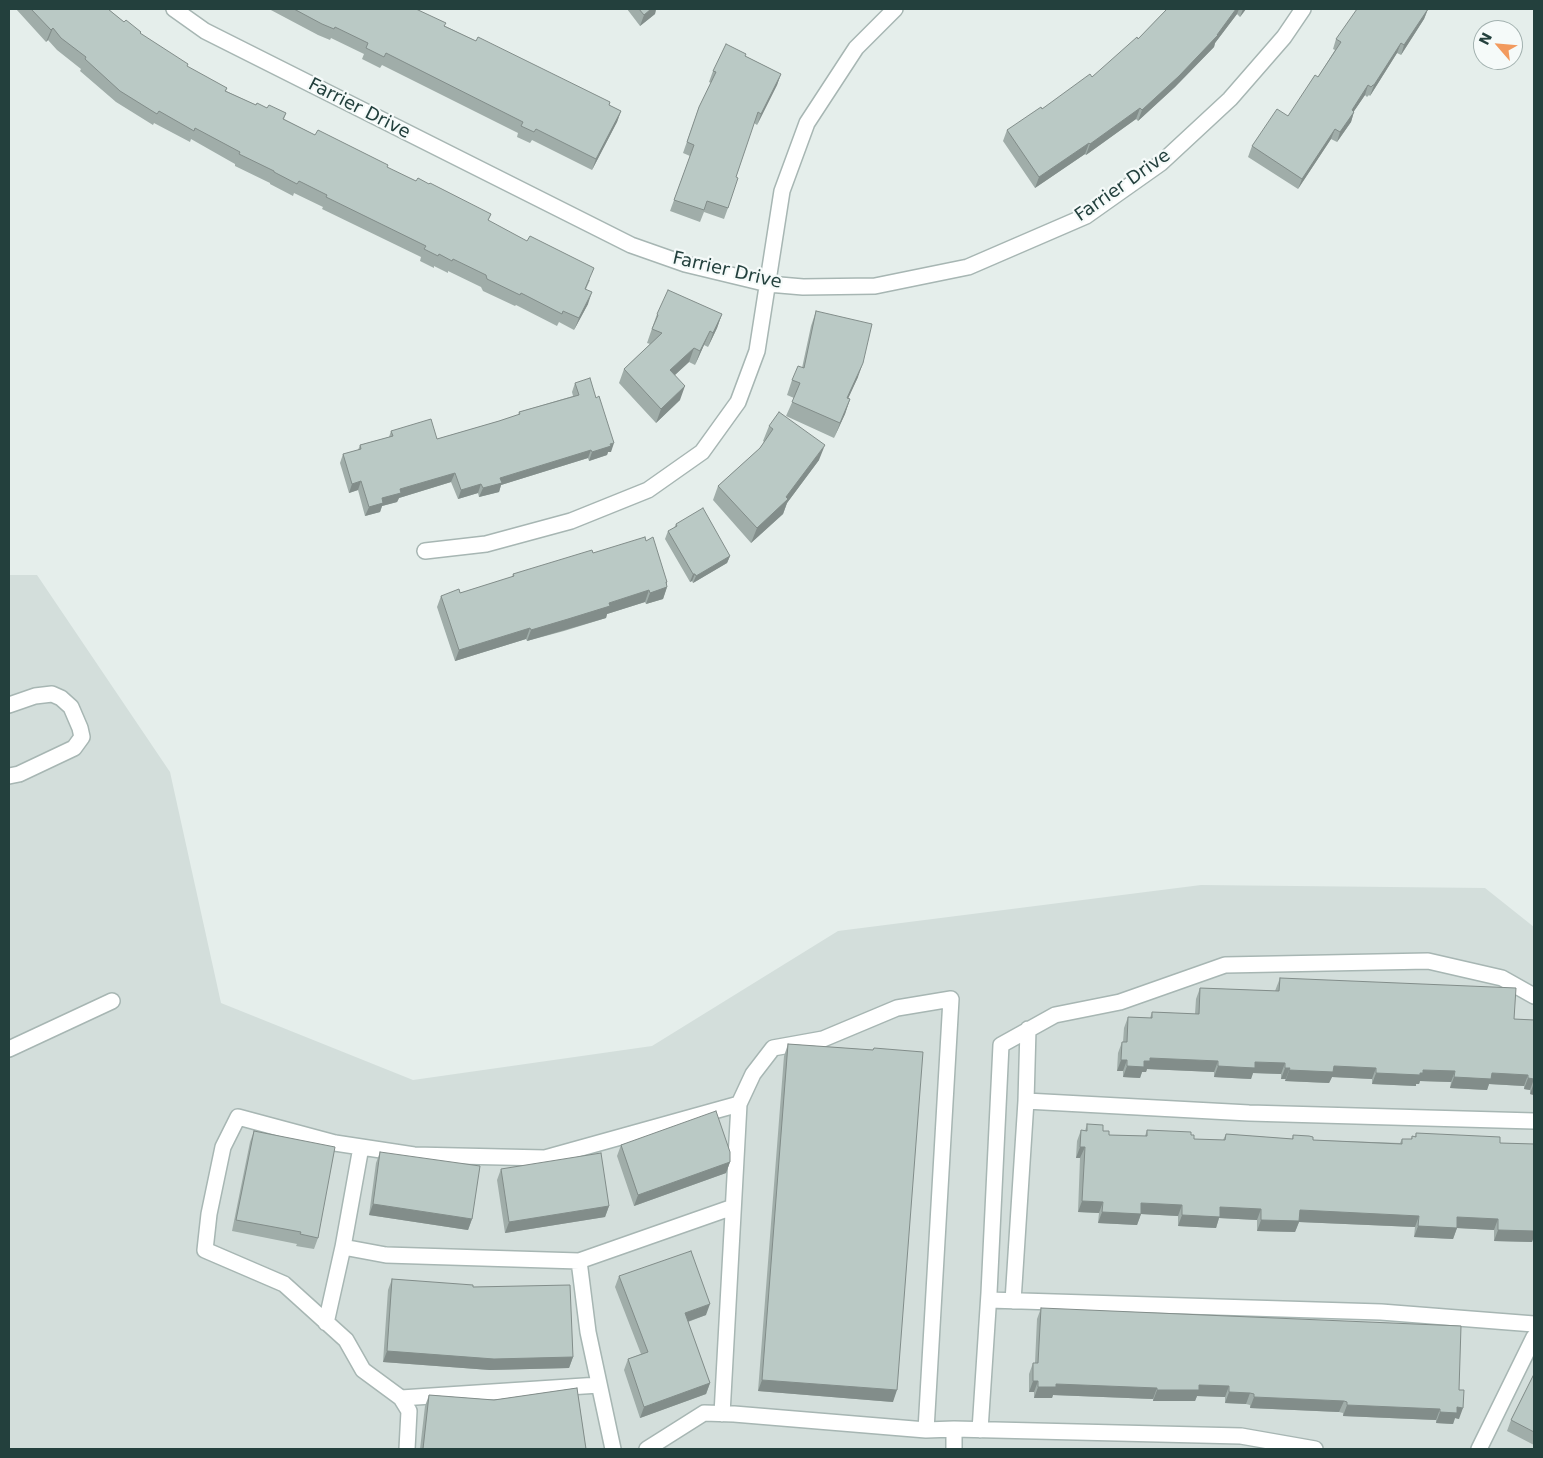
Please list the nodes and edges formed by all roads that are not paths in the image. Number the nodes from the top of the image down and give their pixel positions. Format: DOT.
graph roads {
  1 [pos="174,9"];
  2 [pos="894,9"];
  3 [pos="1303,9"];
  4 [pos="768,284"];
  5 [pos="425,550"];
  6 [pos="9,705"];
  7 [pos="9,776"];
  8 [pos="1534,996"];
  9 [pos="112,1001"];
  10 [pos="1028,1030"];
  11 [pos="9,1049"];
  12 [pos="1026,1102"];
  13 [pos="739,1104"];
  14 [pos="1534,1121"];
  15 [pos="361,1147"];
  16 [pos="733,1207"];
  17 [pos="343,1247"];
  18 [pos="579,1261"];
  19 [pos="989,1296"];
  20 [pos="1014,1301"];
  21 [pos="326,1322"];
  22 [pos="1534,1324"];
  23 [pos="1534,1337"];
  24 [pos="599,1385"];
  25 [pos="401,1398"];
  26 [pos="722,1414"];
  27 [pos="954,1429"];
  28 [pos="926,1430"];
  29 [pos="980,1430"];
  30 [pos="408,1449"];
  31 [pos="612,1449"];
  32 [pos="647,1449"];
  33 [pos="954,1449"];
  34 [pos="1315,1449"];
  35 [pos="1479,1449"];
  1 -- 4 [label="street, Farrier Drive"];
  2 -- 4 [label="street"];
  3 -- 4 [label="street, Farrier Drive"];
  4 -- 5 [label="street"];
  6 -- 7 [label="street"];
  8 -- 10 [label="street"];
  9 -- 11 [label="street"];
  10 -- 12 [label="street"];
  10 -- 19 [label="street"];
  12 -- 14 [label="street"];
  12 -- 20 [label="street"];
  13 -- 15 [label="street"];
  13 -- 16 [label="street"];
  13 -- 28 [label="street"];
  15 -- 17 [label="street"];
  15 -- 21 [label="street"];
  16 -- 18 [label="street"];
  16 -- 26 [label="street"];
  17 -- 18 [label="street"];
  17 -- 21 [label="street"];
  18 -- 24 [label="street"];
  19 -- 20 [label="street"];
  19 -- 29 [label="street"];
  20 -- 22 [label="street"];
  21 -- 25 [label="street"];
  23 -- 35 [label="street"];
  24 -- 25 [label="street"];
  24 -- 31 [label="street"];
  25 -- 30 [label="street"];
  26 -- 28 [label="street"];
  26 -- 32 [label="street"];
  27 -- 28 [label="street"];
  27 -- 29 [label="street"];
  27 -- 33 [label="street"];
  29 -- 34 [label="street"];
}
